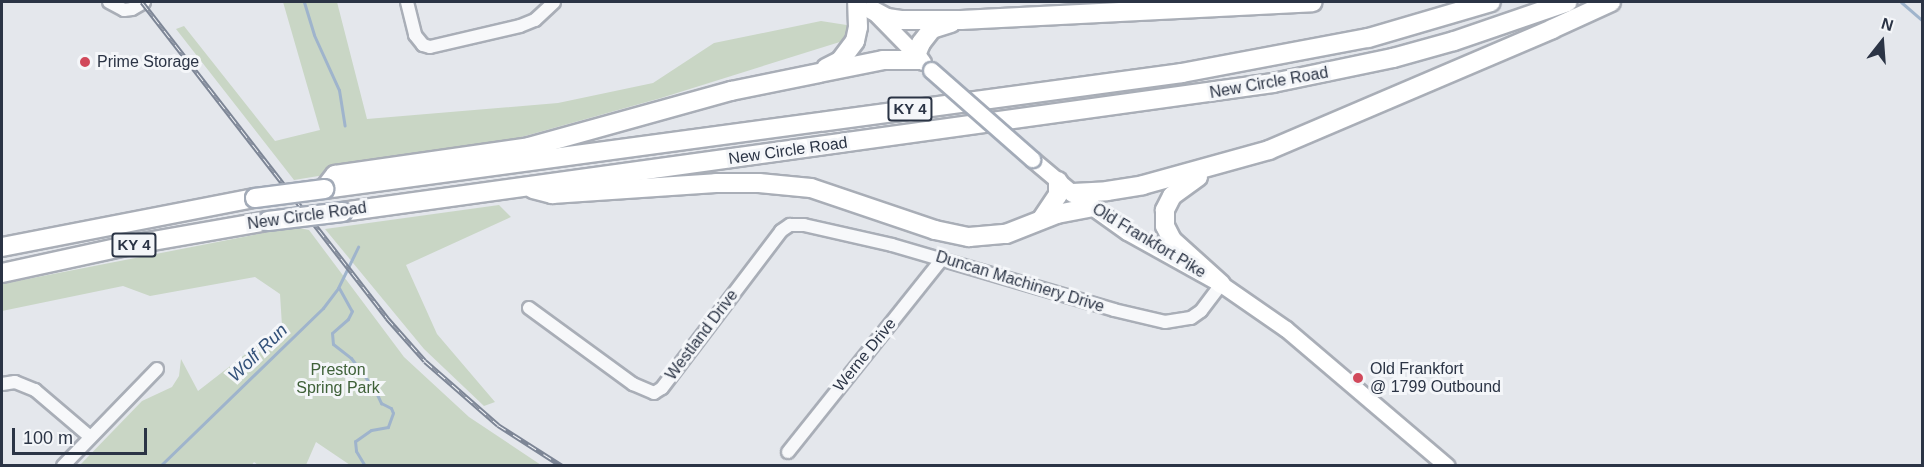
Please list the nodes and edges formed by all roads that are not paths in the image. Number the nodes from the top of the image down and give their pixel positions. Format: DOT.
graph roads {
  1 [pos="110,2"];
  2 [pos="144,2"];
  3 [pos="407,2"];
  4 [pos="554,2"];
  5 [pos="1313,2"];
  6 [pos="1491,2"];
  7 [pos="1568,2"];
  8 [pos="1611,2"];
  9 [pos="864,4"];
  10 [pos="961,20"];
  11 [pos="923,62"];
  12 [pos="816,72"];
  13 [pos="1212,167"];
  14 [pos="1058,181"];
  15 [pos="520,186"];
  16 [pos="324,189"];
  17 [pos="1073,193"];
  18 [pos="1092,207"];
  19 [pos="1041,220"];
  20 [pos="804,225"];
  21 [pos="2,248"];
  22 [pos="942,258"];
  23 [pos="2,273"];
  24 [pos="1221,284"];
  25 [pos="530,308"];
  26 [pos="157,369"];
  27 [pos="2,384"];
  28 [pos="89,436"];
  29 [pos="788,452"];
  30 [pos="63,465"];
  31 [pos="1447,465"];
  1 -- 2 [label="street"];
  3 -- 4 [label="street"];
  5 -- 10 [label="highway"];
  6 -- 16 [label="highway, New Circle Road / KY 4"];
  7 -- 15 [label="highway, New Circle Road / KY 4"];
  8 -- 13 [label="highway"];
  9 -- 10 [label="highway"];
  9 -- 11 [label="main road, Old Frankfort Pike"];
  9 -- 12 [label="highway"];
  10 -- 11 [label="highway"];
  11 -- 12 [label="highway"];
  11 -- 14 [label="main road, Old Frankfort Pike, bridge"];
  12 -- 16 [label="highway"];
  13 -- 17 [label="highway"];
  13 -- 24 [label="highway"];
  14 -- 17 [label="main road, Old Frankfort Pike"];
  14 -- 19 [label="highway"];
  15 -- 19 [label="highway"];
  15 -- 23 [label="highway, New Circle Road / KY 4, bridge"];
  16 -- 21 [label="highway, New Circle Road / KY 4, bridge"];
  17 -- 18 [label="main road, Old Frankfort Pike"];
  18 -- 19 [label="highway"];
  18 -- 24 [label="main road, Old Frankfort Pike"];
  20 -- 22 [label="street, Duncan Machinery Drive"];
  20 -- 25 [label="street, Westland Drive"];
  22 -- 24 [label="street, Duncan Machinery Drive"];
  22 -- 29 [label="street, Werne Drive"];
  24 -- 31 [label="main road, Old Frankfort Pike"];
  26 -- 28 [label="street"];
  27 -- 28 [label="street"];
  28 -- 30 [label="street"];
}
